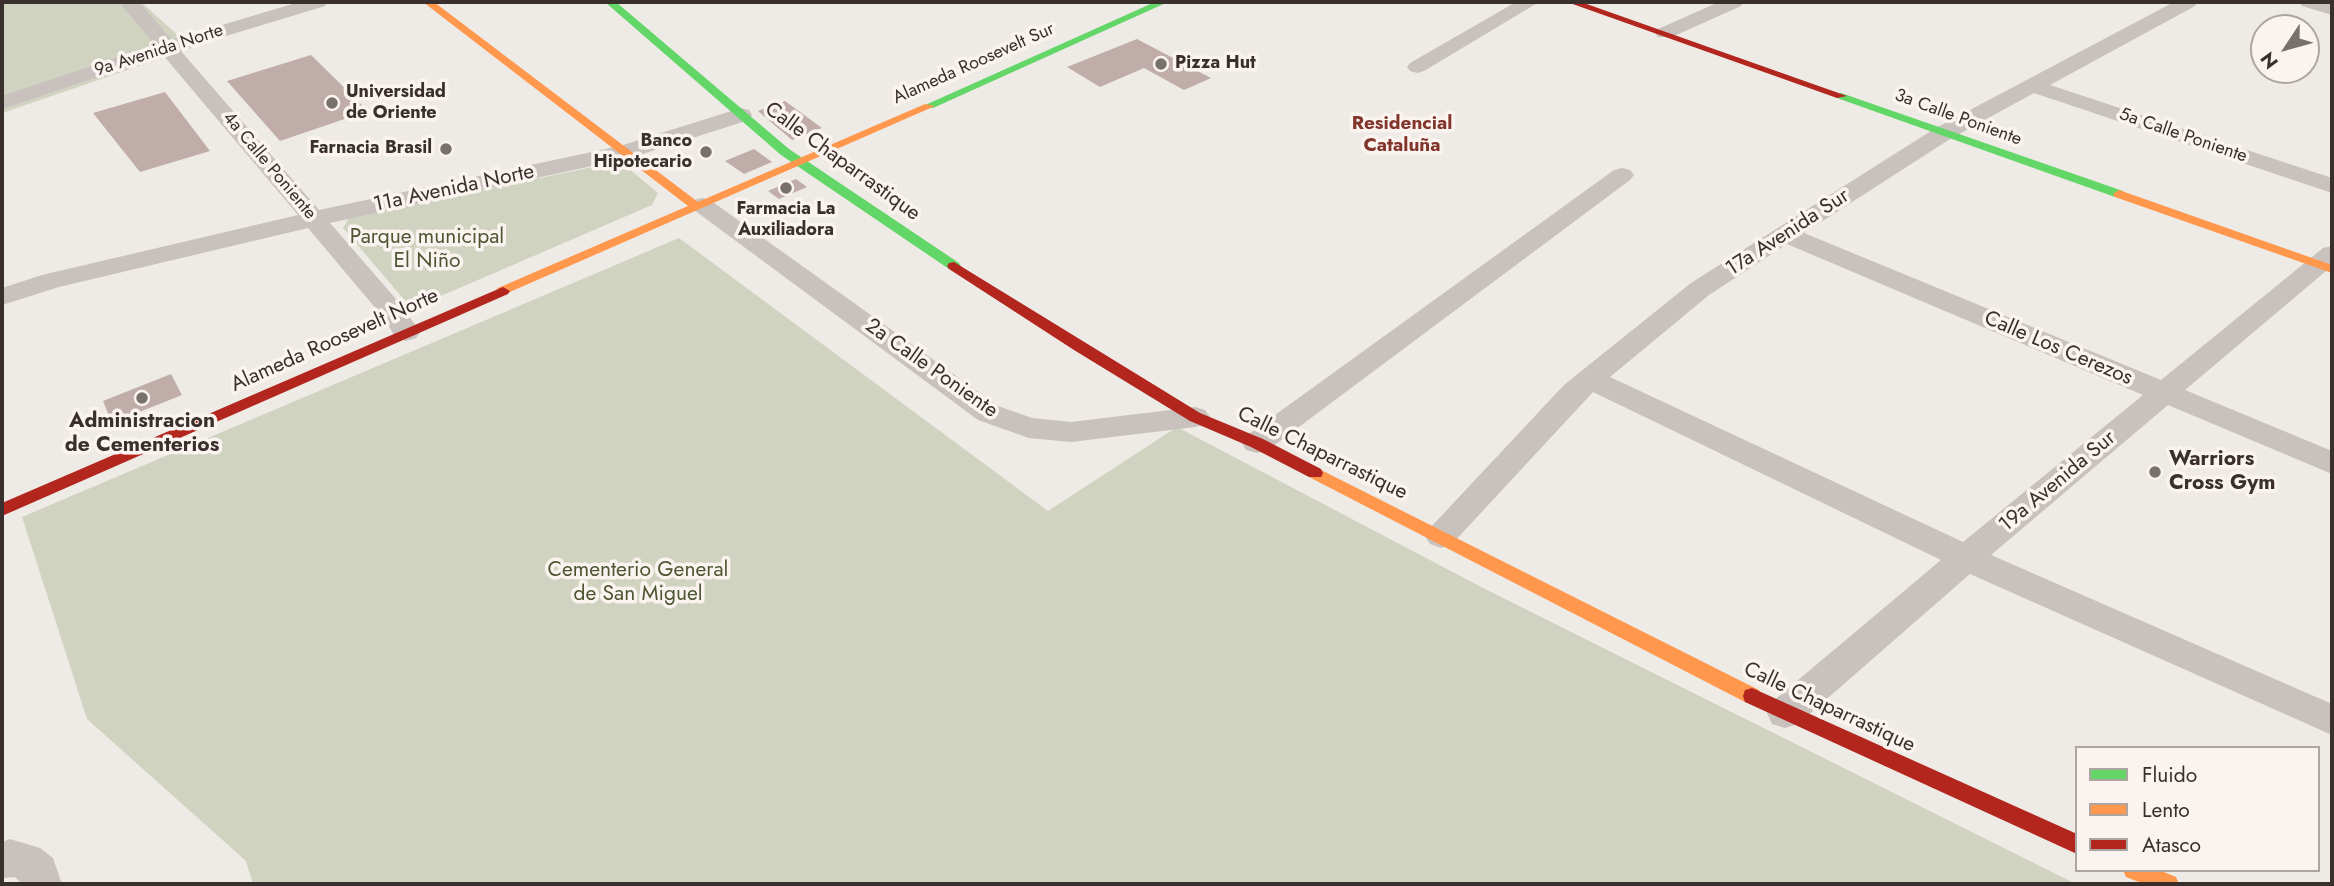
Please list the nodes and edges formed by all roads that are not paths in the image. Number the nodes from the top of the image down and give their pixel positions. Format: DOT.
graph roads {
  1 [pos="129,2"];
  2 [pos="318,2"];
  3 [pos="428,2"];
  4 [pos="610,2"];
  5 [pos="1132,2"];
  6 [pos="1163,2"];
  7 [pos="1529,2"];
  8 [pos="1572,2"];
  9 [pos="1734,2"];
  10 [pos="2188,2"];
  11 [pos="2309,2"];
  12 [pos="2332,9"];
  13 [pos="1665,33"];
  14 [pos="168,47"];
  15 [pos="1417,68"];
  16 [pos="2033,86"];
  17 [pos="2,103"];
  18 [pos="741,115"];
  19 [pos="1942,134"];
  20 [pos="625,152"];
  21 [pos="785,152"];
  22 [pos="802,163"];
  23 [pos="1622,175"];
  24 [pos="2332,186"];
  25 [pos="695,203"];
  26 [pos="313,219"];
  27 [pos="1785,234"];
  28 [pos="2328,262"];
  29 [pos="2,297"];
  30 [pos="403,327"];
  31 [pos="1590,379"];
  32 [pos="2164,394"];
  33 [pos="1195,417"];
  34 [pos="1257,443"];
  35 [pos="2332,463"];
  36 [pos="2,494"];
  37 [pos="2,510"];
  38 [pos="1441,536"];
  39 [pos="1966,558"];
  40 [pos="1785,713"];
  41 [pos="2332,720"];
  42 [pos="2075,843"];
  43 [pos="2,860"];
  44 [pos="2139,872"];
  45 [pos="42,884"];
  46 [pos="2168,884"];
  1 -- 14 [label="street, 4a Calle Poniente"];
  2 -- 14 [label="street, 9a Avenida Norte"];
  3 -- 20 [label="main road, 2a Calle Poniente"];
  4 -- 18 [label="main road, Calle Chaparrastique"];
  5 -- 21 [label="main road, Alameda Roosevelt Sur"];
  6 -- 22 [label="main road, Alameda Roosevelt Sur"];
  7 -- 15 [label="street"];
  8 -- 13 [label="main road, 3a Calle Poniente"];
  9 -- 13 [label="street"];
  10 -- 16 [label="street, 17a Avenida Sur"];
  11 -- 12 [label="street"];
  13 -- 19 [label="main road, 3a Calle Poniente"];
  14 -- 17 [label="street, 9a Avenida Norte"];
  14 -- 26 [label="street, 4a Calle Poniente"];
  16 -- 19 [label="street, 17a Avenida Sur"];
  16 -- 24 [label="street, 5a Calle Poniente"];
  18 -- 20 [label="street, 11a Avenida Norte"];
  18 -- 21 [label="main road, Calle Chaparrastique"];
  19 -- 27 [label="street, 17a Avenida Sur"];
  19 -- 28 [label="main road, 3a Calle Poniente"];
  20 -- 25 [label="main road, 2a Calle Poniente"];
  20 -- 26 [label="street, 11a Avenida Norte"];
  21 -- 22 [label="main road, Calle Chaparrastique"];
  21 -- 25 [label="main road, Alameda Roosevelt Norte"];
  22 -- 25 [label="main road, Alameda Roosevelt Norte"];
  22 -- 33 [label="main road, Calle Chaparrastique"];
  23 -- 34 [label="street"];
  25 -- 30 [label="main road, Alameda Roosevelt Norte"];
  25 -- 33 [label="street, 2a Calle Poniente"];
  26 -- 29 [label="street, 11a Avenida Norte"];
  26 -- 30 [label="street, 4a Calle Poniente"];
  27 -- 31 [label="street, 17a Avenida Sur"];
  27 -- 32 [label="street, Calle Los Cerezos"];
  28 -- 32 [label="street, 19a Avenida Sur"];
  30 -- 36 [label="main road, Alameda Roosevelt Norte"];
  30 -- 37 [label="main road, Alameda Roosevelt Norte"];
  31 -- 38 [label="street, 17a Avenida Sur"];
  31 -- 39 [label="street"];
  32 -- 35 [label="street, Calle Los Cerezos"];
  32 -- 39 [label="street, 19a Avenida Sur"];
  33 -- 34 [label="main road, Calle Chaparrastique"];
  34 -- 38 [label="main road, Calle Chaparrastique"];
  38 -- 40 [label="main road, Calle Chaparrastique"];
  39 -- 40 [label="street, 19a Avenida Sur"];
  39 -- 41 [label="street"];
  40 -- 42 [label="main road, Calle Chaparrastique"];
  43 -- 45 [label="street"];
  44 -- 46 [label="main road"];
}
